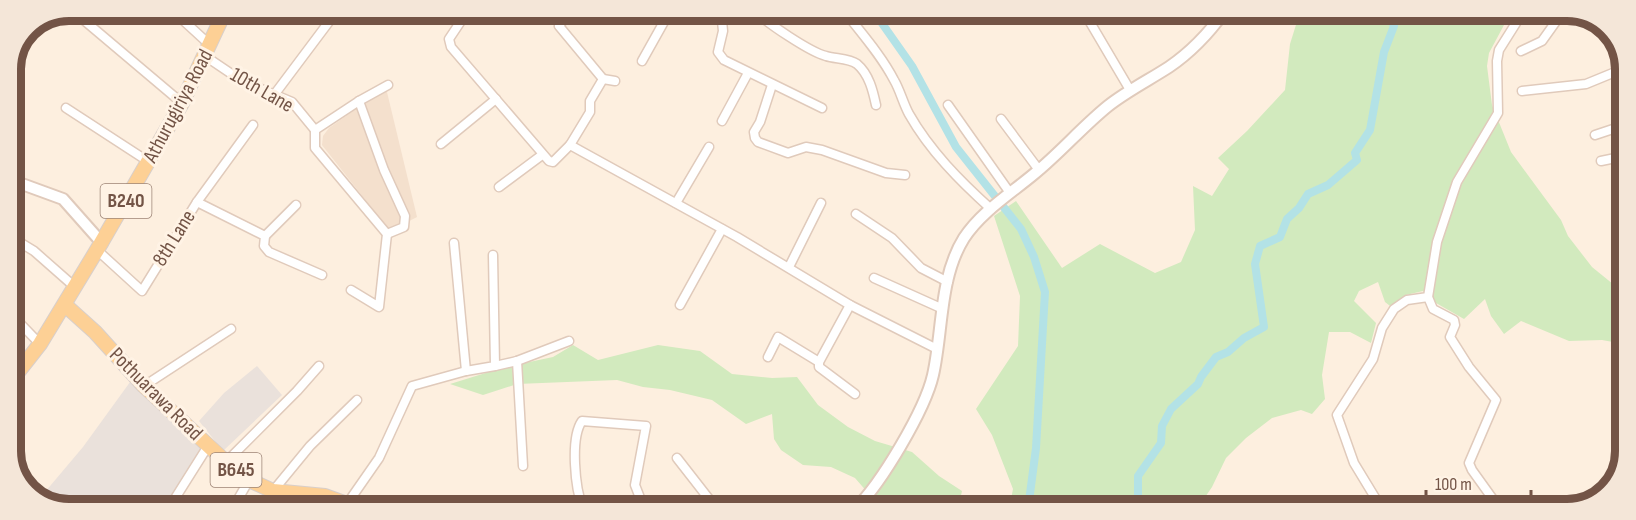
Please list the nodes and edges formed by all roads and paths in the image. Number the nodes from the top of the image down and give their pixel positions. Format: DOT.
graph roads {
  1 [pos="85,21"];
  2 [pos="182,21"];
  3 [pos="221,21"];
  4 [pos="330,21"];
  5 [pos="461,21"];
  6 [pos="563,21"];
  7 [pos="664,21"];
  8 [pos="722,21"];
  9 [pos="769,21"];
  10 [pos="852,21"];
  11 [pos="1089,21"];
  12 [pos="1218,21"];
  13 [pos="1517,21"];
  14 [pos="1556,21"];
  15 [pos="208,50"];
  16 [pos="1521,51"];
  17 [pos="642,61"];
  18 [pos="1615,72"];
  19 [pos="748,73"];
  20 [pos="603,79"];
  21 [pos="615,81"];
  22 [pos="388,85"];
  23 [pos="772,85"];
  24 [pos="1130,90"];
  25 [pos="1522,91"];
  26 [pos="274,95"];
  27 [pos="496,99"];
  28 [pos="359,101"];
  29 [pos="182,103"];
  30 [pos="876,105"];
  31 [pos="948,105"];
  32 [pos="66,108"];
  33 [pos="822,108"];
  34 [pos="1001,119"];
  35 [pos="722,121"];
  36 [pos="253,125"];
  37 [pos="1615,128"];
  38 [pos="315,130"];
  39 [pos="1595,135"];
  40 [pos="441,144"];
  41 [pos="570,145"];
  42 [pos="709,147"];
  43 [pos="542,155"];
  44 [pos="1615,158"];
  45 [pos="1602,161"];
  46 [pos="149,162"];
  47 [pos="1039,171"];
  48 [pos="905,175"];
  49 [pos="21,184"];
  50 [pos="499,187"];
  51 [pos="197,202"];
  52 [pos="1000,202"];
  53 [pos="676,203"];
  54 [pos="821,203"];
  55 [pos="296,205"];
  56 [pos="856,214"];
  57 [pos="722,229"];
  58 [pos="387,234"];
  59 [pos="265,236"];
  60 [pos="21,243"];
  61 [pos="454,243"];
  62 [pos="100,247"];
  63 [pos="494,255"];
  64 [pos="789,267"];
  65 [pos="322,275"];
  66 [pos="874,278"];
  67 [pos="948,282"];
  68 [pos="76,288"];
  69 [pos="351,290"];
  70 [pos="1428,297"];
  71 [pos="850,305"];
  72 [pos="65,306"];
  73 [pos="680,306"];
  74 [pos="943,309"];
  75 [pos="21,324"];
  76 [pos="231,329"];
  77 [pos="569,341"];
  78 [pos="40,344"];
  79 [pos="937,349"];
  80 [pos="768,357"];
  81 [pos="517,361"];
  82 [pos="819,362"];
  83 [pos="319,366"];
  84 [pos="495,366"];
  85 [pos="21,368"];
  86 [pos="466,371"];
  87 [pos="144,386"];
  88 [pos="855,394"];
  89 [pos="357,400"];
  90 [pos="208,446"];
  91 [pos="676,458"];
  92 [pos="225,462"];
  93 [pos="523,466"];
  94 [pos="249,480"];
  95 [pos="279,492"];
  96 [pos="175,499"];
  97 [pos="238,499"];
  98 [pos="277,499"];
  99 [pos="332,499"];
  100 [pos="354,499"];
  101 [pos="580,499"];
  102 [pos="640,499"];
  103 [pos="709,499"];
  104 [pos="866,499"];
  105 [pos="1376,499"];
  106 [pos="1493,499"];
  1 -- 29 [label="street"];
  2 -- 15 [label="street, 10th Lane"];
  3 -- 15 [label="main road, Athurugiriya Road / B240"];
  4 -- 26 [label="street"];
  5 -- 27 [label="street"];
  6 -- 20 [label="street"];
  7 -- 17 [label="street"];
  8 -- 19 [label="street"];
  9 -- 30 [label="street"];
  10 -- 52 [label="street"];
  11 -- 24 [label="street"];
  12 -- 24 [label="street"];
  13 -- 70 [label="street"];
  14 -- 16 [label="street"];
  15 -- 26 [label="street, 10th Lane"];
  15 -- 29 [label="main road, Athurugiriya Road / B240"];
  18 -- 25 [label="street"];
  19 -- 23 [label="street"];
  19 -- 35 [label="street"];
  20 -- 21 [label="street"];
  20 -- 41 [label="street"];
  22 -- 28 [label="street"];
  23 -- 33 [label="street"];
  23 -- 48 [label="street"];
  24 -- 47 [label="street"];
  26 -- 38 [label="street, 10th Lane"];
  27 -- 40 [label="street"];
  27 -- 43 [label="street"];
  28 -- 38 [label="street"];
  28 -- 58 [label="street"];
  29 -- 46 [label="main road, Athurugiriya Road / B240"];
  31 -- 52 [label="street"];
  32 -- 46 [label="street"];
  34 -- 47 [label="street"];
  36 -- 51 [label="street"];
  37 -- 39 [label="street"];
  38 -- 58 [label="street"];
  41 -- 43 [label="street"];
  41 -- 53 [label="street"];
  42 -- 53 [label="street"];
  43 -- 50 [label="street"];
  44 -- 45 [label="street"];
  46 -- 62 [label="main road, Athurugiriya Road / B240"];
  47 -- 52 [label="street"];
  49 -- 62 [label="street"];
  51 -- 59 [label="street, 8th Lane"];
  51 -- 62 [label="street, 8th Lane"];
  52 -- 67 [label="street"];
  53 -- 57 [label="street"];
  54 -- 64 [label="street"];
  55 -- 59 [label="street"];
  56 -- 67 [label="street"];
  57 -- 64 [label="street"];
  57 -- 73 [label="street"];
  58 -- 69 [label="street"];
  59 -- 65 [label="street, 8th Lane"];
  60 -- 68 [label="street"];
  61 -- 86 [label="street"];
  62 -- 68 [label="main road, Athurugiriya Road / B240"];
  63 -- 84 [label="street"];
  64 -- 71 [label="street"];
  66 -- 74 [label="street"];
  67 -- 74 [label="street"];
  68 -- 72 [label="main road, Athurugiriya Road / B240"];
  70 -- 105 [label="street"];
  70 -- 106 [label="street"];
  71 -- 79 [label="street"];
  71 -- 82 [label="street"];
  72 -- 78 [label="main road, Athurugiriya Road / B240"];
  72 -- 87 [label="main road, Pothuarawa Road / B645"];
  74 -- 79 [label="street"];
  75 -- 78 [label="street"];
  76 -- 87 [label="street"];
  77 -- 81 [label="street"];
  78 -- 85 [label="main road, Athurugiriya Road / B240"];
  79 -- 104 [label="street"];
  80 -- 82 [label="street"];
  81 -- 84 [label="street"];
  81 -- 93 [label="street"];
  82 -- 88 [label="street"];
  83 -- 92 [label="street"];
  84 -- 86 [label="street"];
  86 -- 100 [label="street"];
  87 -- 90 [label="main road, Pothuarawa Road / B645"];
  89 -- 95 [label="street"];
  90 -- 92 [label="main road, Pothuarawa Road / B645"];
  90 -- 96 [label="street"];
  91 -- 103 [label="street"];
  92 -- 94 [label="main road, Pothuarawa Road / B645"];
  94 -- 95 [label="main road, Pothuarawa Road / B645"];
  94 -- 97 [label="street"];
  95 -- 98 [label="street"];
  95 -- 99 [label="main road, Pothuarawa Road / B645"];
  101 -- 102 [label="street"];
}
